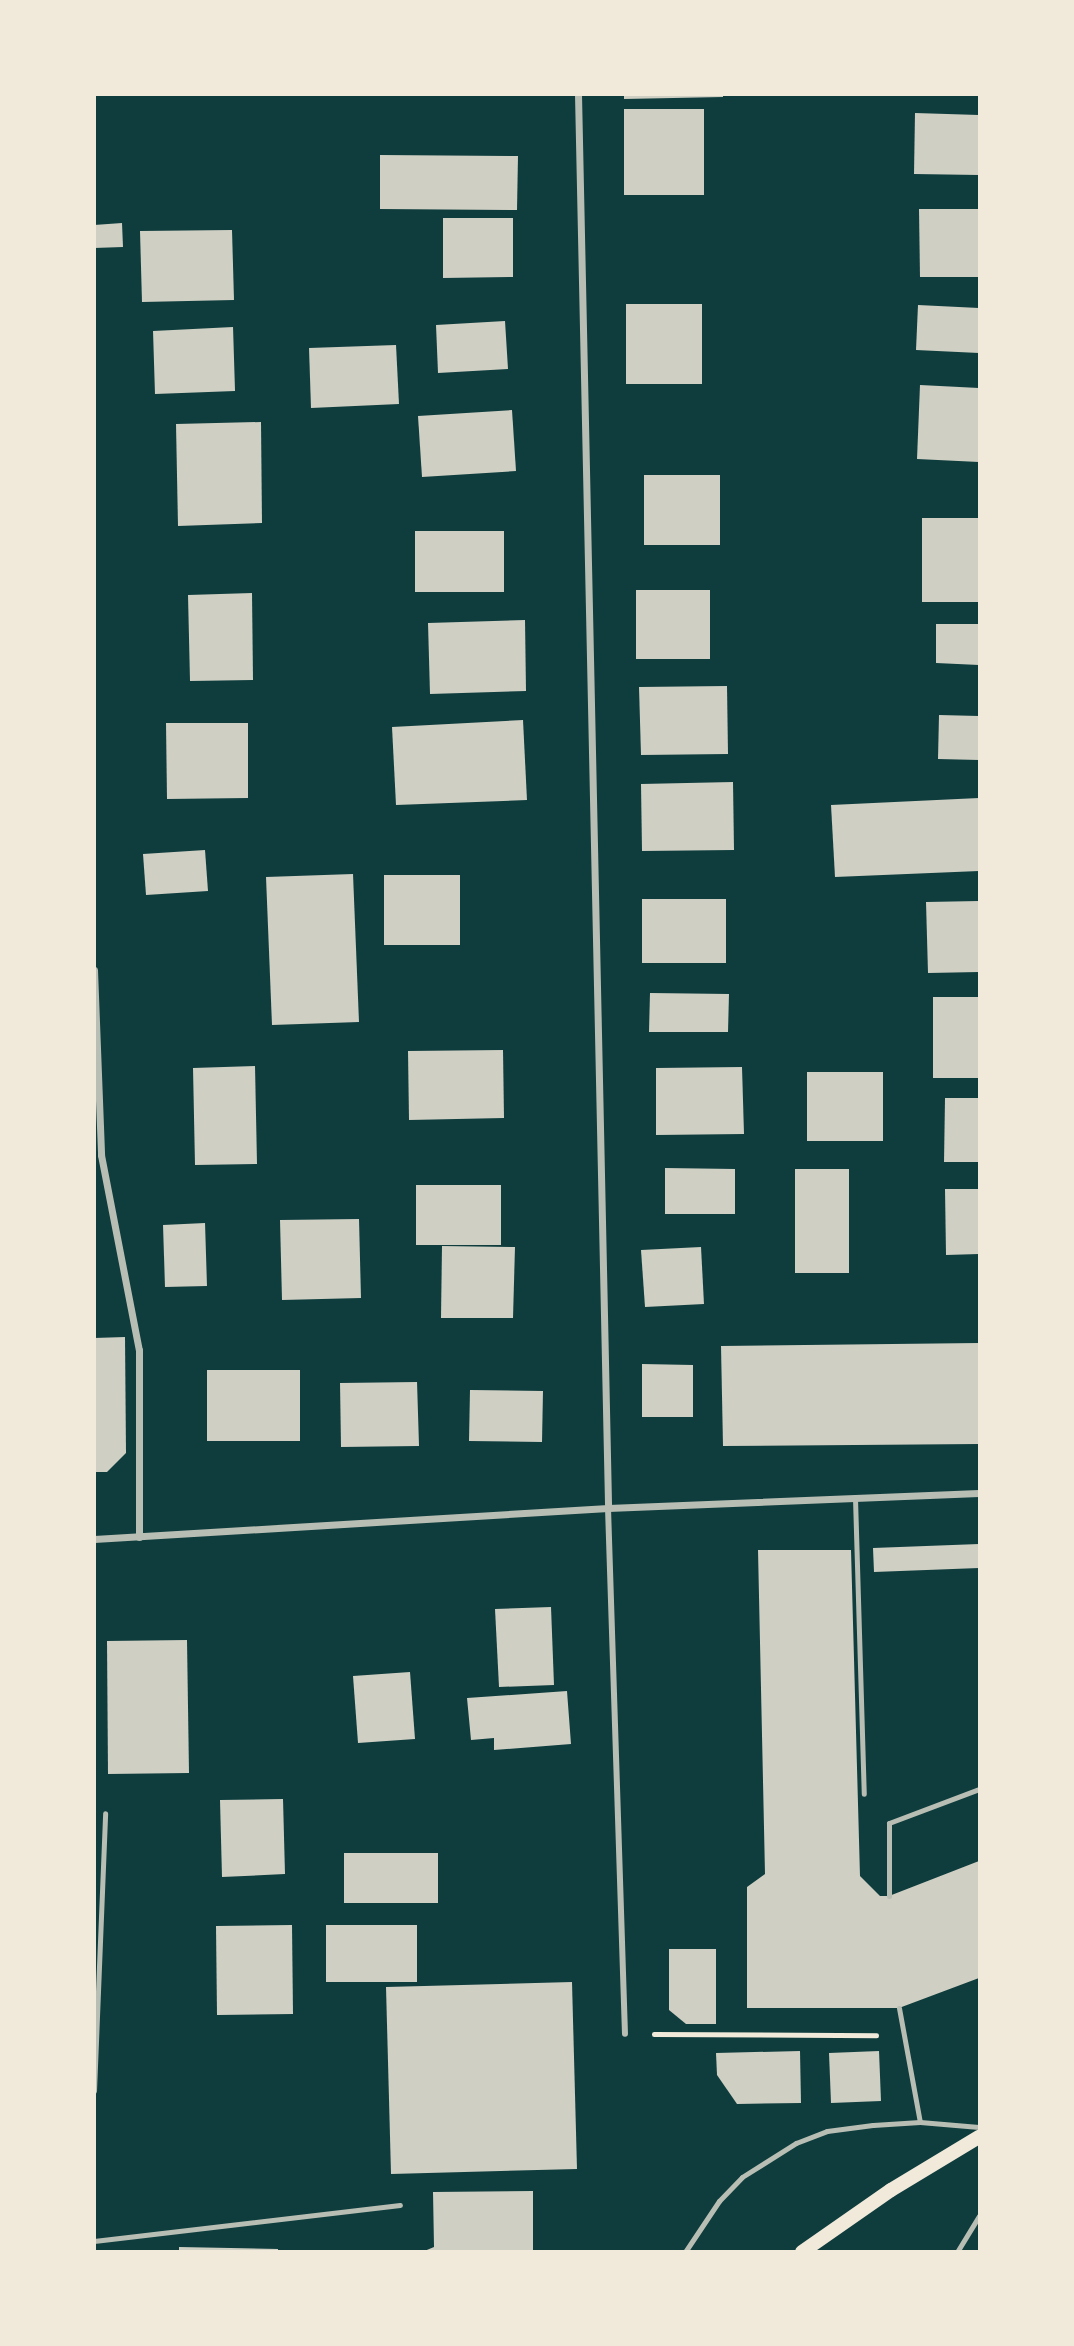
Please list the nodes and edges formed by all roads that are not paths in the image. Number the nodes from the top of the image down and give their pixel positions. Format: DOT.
graph roads {
  1 [pos="578,94"];
  2 [pos="94,970"];
  3 [pos="979,1493"];
  4 [pos="855,1498"];
  5 [pos="608,1508"];
  6 [pos="139,1536"];
  7 [pos="94,1539"];
  8 [pos="979,1789"];
  9 [pos="864,1794"];
  10 [pos="105,1813"];
  11 [pos="890,1896"];
  12 [pos="899,2008"];
  13 [pos="625,2034"];
  14 [pos="94,2091"];
  15 [pos="920,2122"];
  16 [pos="979,2127"];
  17 [pos="979,2137"];
  18 [pos="400,2205"];
  19 [pos="979,2216"];
  20 [pos="94,2241"];
  21 [pos="685,2252"];
  22 [pos="802,2252"];
  23 [pos="957,2252"];
  1 -- 5 [label="street"];
  2 -- 6 [label="street"];
  3 -- 4 [label="street"];
  4 -- 5 [label="street"];
  4 -- 9 [label="lane"];
  5 -- 6 [label="street"];
  5 -- 13 [label="street"];
  6 -- 7 [label="street"];
  8 -- 11 [label="lane"];
  10 -- 14 [label="lane"];
  12 -- 15 [label="lane"];
  15 -- 16 [label="lane"];
  15 -- 21 [label="lane"];
  17 -- 22 [label="main road"];
  18 -- 20 [label="lane"];
  19 -- 23 [label="lane"];
}
